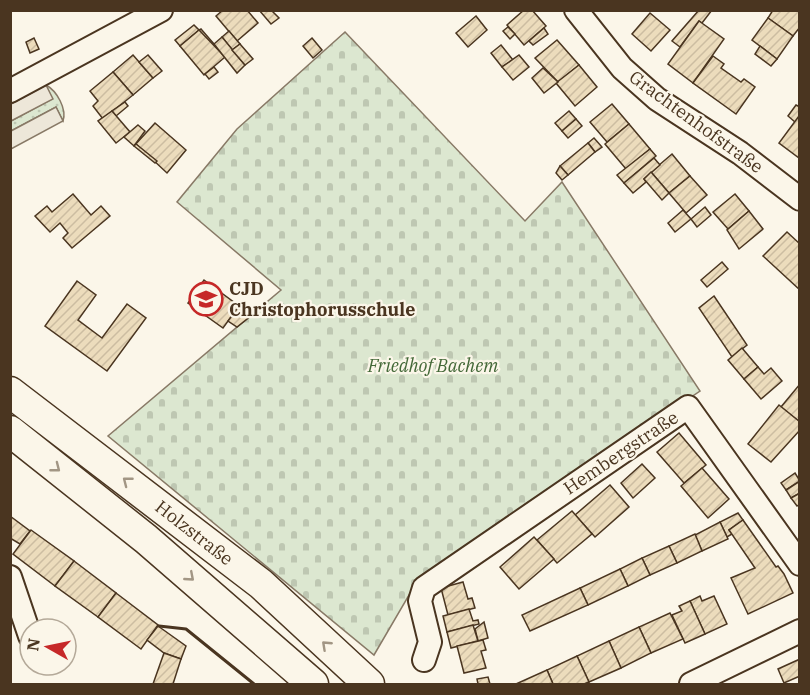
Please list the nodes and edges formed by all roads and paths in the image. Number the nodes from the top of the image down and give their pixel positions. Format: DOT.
graph roads {
  1 [pos="161,10"];
  2 [pos="576,10"];
  3 [pos="10,91"];
  4 [pos="800,199"];
  5 [pos="10,392"];
  6 [pos="10,431"];
  7 [pos="800,564"];
  8 [pos="10,577"];
  9 [pos="24,617"];
  10 [pos="800,631"];
  11 [pos="424,660"];
  12 [pos="716,679"];
  13 [pos="313,684"];
  14 [pos="369,684"];
  15 [pos="691,684"];
  1 -- 3 [label="street"];
  2 -- 4 [label="street, Grachtenhofstraße"];
  14 -- 5 [label="main road, Holzstraße, one-way"];
  6 -- 13 [label="main road, Holzstraße, one-way"];
  7 -- 11 [label="street, Hembergstraße"];
  8 -- 9 [label="street"];
  10 -- 12 [label="street"];
  12 -- 15 [label="street"];
}
